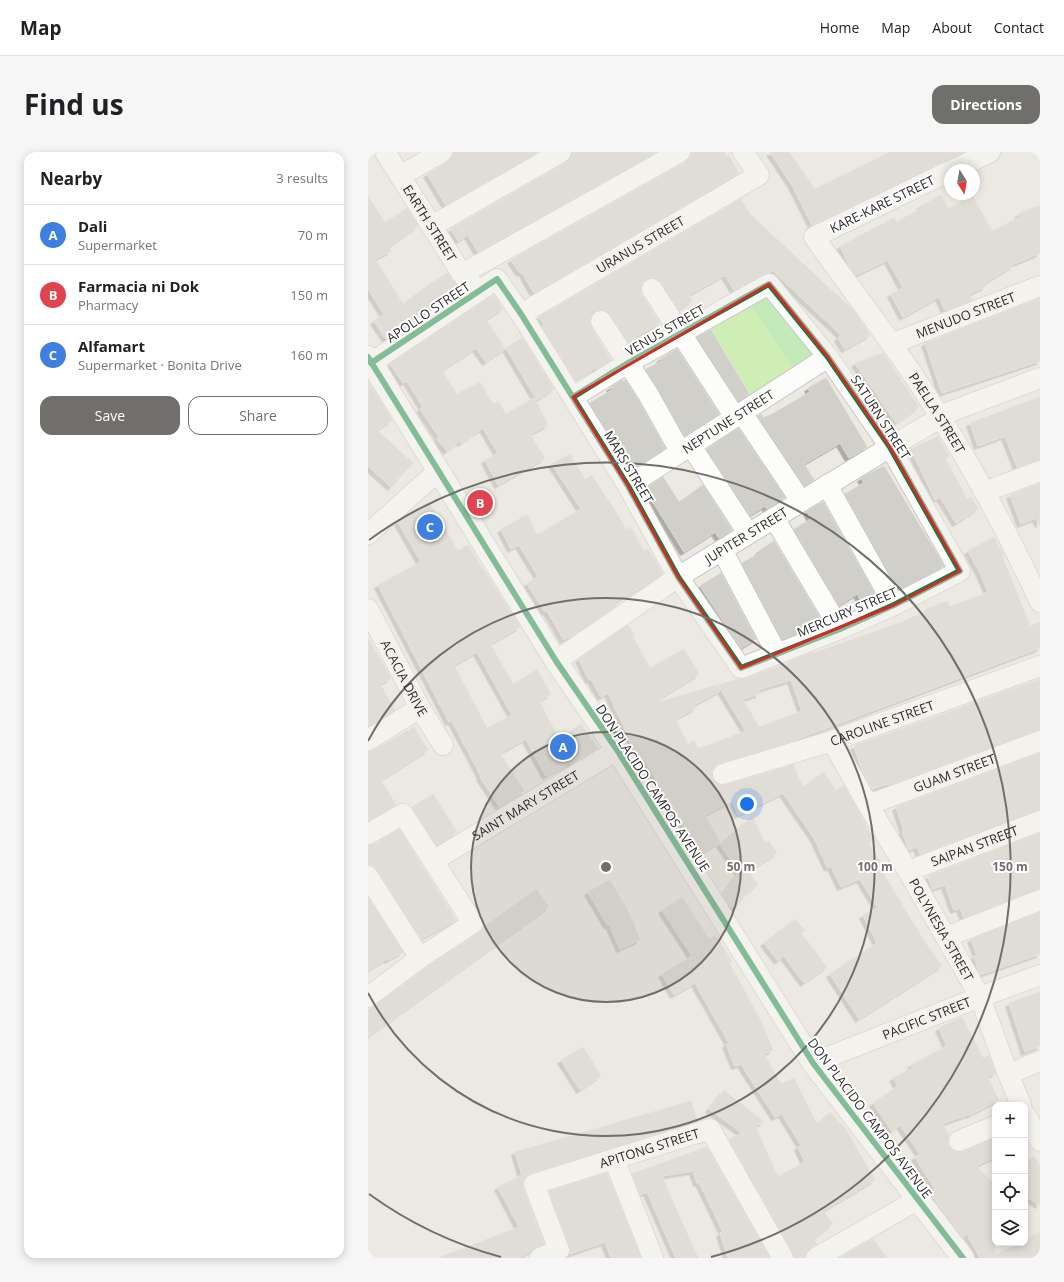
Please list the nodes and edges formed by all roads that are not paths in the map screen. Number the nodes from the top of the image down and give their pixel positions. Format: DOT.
graph roads {
  1 [pos="385,152"];
  2 [pos="442,152"];
  3 [pos="560,152"];
  4 [pos="680,152"];
  5 [pos="743,152"];
  6 [pos="990,152"];
  7 [pos="965,164"];
  8 [pos="944,174"];
  9 [pos="400,176"];
  10 [pos="432,226"];
  11 [pos="814,237"];
  12 [pos="462,274"];
  13 [pos="497,279"];
  14 [pos="769,284"];
  15 [pos="1040,286"];
  16 [pos="652,289"];
  17 [pos="479,291"];
  18 [pos="521,314"];
  19 [pos="601,321"];
  20 [pos="681,333"];
  21 [pos="891,344"];
  22 [pos="828,357"];
  23 [pos="370,360"];
  24 [pos="628,363"];
  25 [pos="1040,378"];
  26 [pos="572,397"];
  27 [pos="739,415"];
  28 [pos="941,418"];
  29 [pos="890,447"];
  30 [pos="685,448"];
  31 [pos="438,471"];
  32 [pos="1040,471"];
  33 [pos="827,484"];
  34 [pos="628,486"];
  35 [pos="984,492"];
  36 [pos="801,501"];
  37 [pos="774,518"];
  38 [pos="748,533"];
  39 [pos="368,534"];
  40 [pos="722,550"];
  41 [pos="1032,563"];
  42 [pos="960,571"];
  43 [pos="678,576"];
  44 [pos="1040,602"];
  45 [pos="894,605"];
  46 [pos="368,609"];
  47 [pos="840,629"];
  48 [pos="374,635"];
  49 [pos="778,654"];
  50 [pos="556,661"];
  51 [pos="1040,666"];
  52 [pos="741,668"];
  53 [pos="420,708"];
  54 [pos="368,740"];
  55 [pos="832,741"];
  56 [pos="1040,741"];
  57 [pos="443,745"];
  58 [pos="618,750"];
  59 [pos="723,774"];
  60 [pos="868,805"];
  61 [pos="1040,821"];
  62 [pos="368,834"];
  63 [pos="433,861"];
  64 [pos="908,871"];
  65 [pos="368,876"];
  66 [pos="1040,900"];
  67 [pos="946,937"];
  68 [pos="420,958"];
  69 [pos="1040,974"];
  70 [pos="369,993"];
  71 [pos="980,997"];
  72 [pos="1040,1061"];
  73 [pos="813,1063"];
  74 [pos="1008,1074"];
  75 [pos="1020,1102"];
  76 [pos="1028,1119"];
  77 [pos="992,1127"];
  78 [pos="959,1141"];
  79 [pos="1040,1141"];
  80 [pos="614,1159"];
  81 [pos="917,1200"];
  82 [pos="540,1258"];
  83 [pos="653,1258"];
  84 [pos="783,1258"];
  85 [pos="816,1258"];
  86 [pos="962,1258"];
  1 -- 9 [label="street, EARTH STREET"];
  2 -- 9 [label="street"];
  3 -- 10 [label="street"];
  4 -- 12 [label="street, APOLLO STREET"];
  5 -- 18 [label="street, URANUS STREET"];
  6 -- 7 [label="street, KARE-KARE STREET"];
  8 -- 11 [label="street, KARE-KARE STREET"];
  9 -- 10 [label="street, EARTH STREET"];
  10 -- 12 [label="street, EARTH STREET"];
  11 -- 21 [label="street, PAELLA STREET"];
  12 -- 17 [label="street, EARTH STREET"];
  13 -- 17 [label="street, APOLLO STREET"];
  13 -- 18 [label="street, MARS STREET"];
  14 -- 20 [label="street, VENUS STREET"];
  14 -- 22 [label="street, SATURN STREET"];
  15 -- 21 [label="street, MENUDO STREET"];
  16 -- 20 [label="street"];
  17 -- 23 [label="street, APOLLO STREET"];
  18 -- 26 [label="street, MARS STREET"];
  19 -- 24 [label="street"];
  20 -- 24 [label="street, VENUS STREET"];
  20 -- 27 [label="street"];
  21 -- 28 [label="street, PAELLA STREET"];
  22 -- 27 [label="street, NEPTUNE STREET"];
  22 -- 29 [label="street, SATURN STREET"];
  23 -- 31 [label="main road, DON PLACIDO CAMPOS AVENUE"];
  24 -- 26 [label="street, VENUS STREET"];
  24 -- 30 [label="street"];
  25 -- 28 [label="street, JUPITER STREET"];
  26 -- 34 [label="street, MARS STREET"];
  27 -- 30 [label="street, NEPTUNE STREET"];
  27 -- 36 [label="street"];
  28 -- 29 [label="street, JUPITER STREET"];
  28 -- 35 [label="street, PAELLA STREET"];
  29 -- 33 [label="street, JUPITER STREET"];
  29 -- 42 [label="street, SATURN STREET"];
  30 -- 34 [label="street, NEPTUNE STREET"];
  30 -- 38 [label="street"];
  31 -- 39 [label="street"];
  31 -- 50 [label="main road, DON PLACIDO CAMPOS AVENUE"];
  32 -- 35 [label="street"];
  33 -- 36 [label="street, JUPITER STREET"];
  33 -- 45 [label="street"];
  34 -- 43 [label="street, MARS STREET"];
  35 -- 41 [label="street, PAELLA STREET"];
  36 -- 37 [label="street, JUPITER STREET"];
  37 -- 38 [label="street, JUPITER STREET"];
  37 -- 47 [label="street"];
  38 -- 40 [label="street, JUPITER STREET"];
  40 -- 43 [label="street, JUPITER STREET"];
  40 -- 49 [label="street"];
  41 -- 44 [label="street, PAELLA STREET"];
  42 -- 45 [label="street, MERCURY STREET"];
  43 -- 50 [label="street, JUPITER STREET"];
  43 -- 52 [label="street, MARS STREET"];
  45 -- 47 [label="street, MERCURY STREET"];
  46 -- 48 [label="street, ACACIA DRIVE"];
  47 -- 49 [label="street, MERCURY STREET"];
  48 -- 53 [label="street, ACACIA DRIVE"];
  49 -- 52 [label="street, MERCURY STREET"];
  50 -- 58 [label="main road, DON PLACIDO CAMPOS AVENUE"];
  51 -- 55 [label="street, CAROLINE STREET"];
  53 -- 54 [label="street"];
  53 -- 57 [label="street, ACACIA DRIVE"];
  55 -- 59 [label="street, CAROLINE STREET"];
  55 -- 60 [label="street, POLYNESIA STREET"];
  56 -- 60 [label="street, GUAM STREET"];
  58 -- 63 [label="street, SAINT MARY STREET"];
  58 -- 73 [label="main road, DON PLACIDO CAMPOS AVENUE"];
  60 -- 64 [label="street, POLYNESIA STREET"];
  61 -- 64 [label="street, SAIPAN STREET"];
  62 -- 63 [label="street"];
  63 -- 68 [label="street"];
  64 -- 67 [label="street, POLYNESIA STREET"];
  65 -- 68 [label="street"];
  66 -- 67 [label="street"];
  67 -- 71 [label="street, POLYNESIA STREET"];
  68 -- 70 [label="street"];
  69 -- 71 [label="street, PACIFIC STREET"];
  71 -- 73 [label="street, PACIFIC STREET"];
  71 -- 74 [label="street, POLYNESIA STREET"];
  72 -- 74 [label="street"];
  73 -- 81 [label="main road, DON PLACIDO CAMPOS AVENUE"];
  74 -- 75 [label="street, POLYNESIA STREET"];
  76 -- 79 [label="street"];
  77 -- 78 [label="street"];
  80 -- 82 [label="street, APITONG STREET"];
  80 -- 83 [label="street"];
  80 -- 84 [label="street, APITONG STREET"];
  81 -- 85 [label="street"];
  81 -- 86 [label="main road, DON PLACIDO CAMPOS AVENUE"];
}
